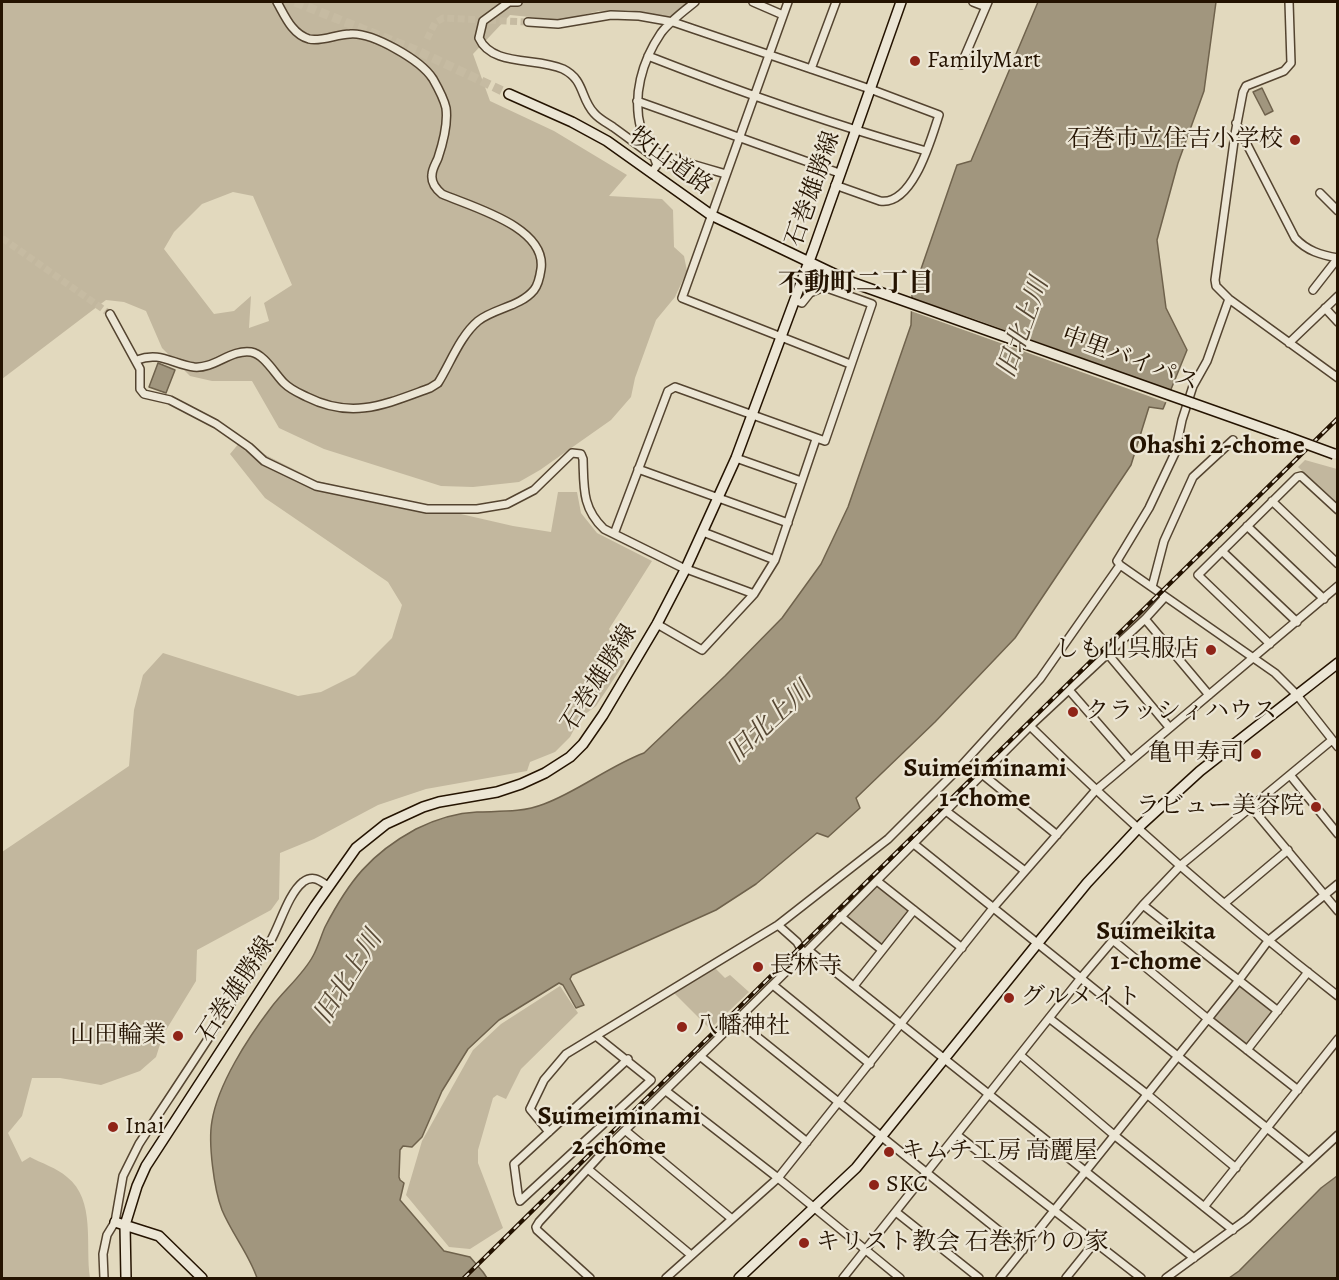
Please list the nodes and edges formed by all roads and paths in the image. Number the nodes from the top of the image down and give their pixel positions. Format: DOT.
graph roads {
  1 [pos="277,2"];
  2 [pos="512,2"];
  3 [pos="695,2"];
  4 [pos="753,2"];
  5 [pos="788,2"];
  6 [pos="836,2"];
  7 [pos="901,2"];
  8 [pos="973,2"];
  9 [pos="1289,2"];
  10 [pos="987,4"];
  11 [pos="783,15"];
  12 [pos="528,22"];
  13 [pos="673,22"];
  14 [pos="769,54"];
  15 [pos="648,56"];
  16 [pos="962,65"];
  17 [pos="811,69"];
  18 [pos="870,89"];
  19 [pos="509,94"];
  20 [pos="753,97"];
  21 [pos="637,101"];
  22 [pos="1238,119"];
  23 [pos="854,131"];
  24 [pos="739,137"];
  25 [pos="926,151"];
  26 [pos="651,173"];
  27 [pos="726,174"];
  28 [pos="839,174"];
  29 [pos="835,185"];
  30 [pos="1320,193"];
  31 [pos="1338,211"];
  32 [pos="711,216"];
  33 [pos="809,262"];
  34 [pos="1313,290"];
  35 [pos="1338,296"];
  36 [pos="1228,299"];
  37 [pos="794,300"];
  38 [pos="1325,308"];
  39 [pos="110,314"];
  40 [pos="1338,322"];
  41 [pos="780,337"];
  42 [pos="1289,343"];
  43 [pos="137,360"];
  44 [pos="850,364"];
  45 [pos="1338,378"];
  46 [pos="752,414"];
  47 [pos="816,439"];
  48 [pos="1233,440"];
  49 [pos="1336,455"];
  50 [pos="736,458"];
  51 [pos="638,469"];
  52 [pos="801,481"];
  53 [pos="719,497"];
  54 [pos="1272,501"];
  55 [pos="1338,510"];
  56 [pos="788,523"];
  57 [pos="1248,526"];
  58 [pos="703,532"];
  59 [pos="614,534"];
  60 [pos="1222,551"];
  61 [pos="775,560"];
  62 [pos="1338,564"];
  63 [pos="1120,565"];
  64 [pos="686,568"];
  65 [pos="1338,586"];
  66 [pos="1152,587"];
  67 [pos="754,594"];
  68 [pos="1165,597"];
  69 [pos="1324,599"];
  70 [pos="1145,619"];
  71 [pos="1297,622"];
  72 [pos="657,624"];
  73 [pos="1270,644"];
  74 [pos="1107,653"];
  75 [pos="1254,658"];
  76 [pos="1338,663"];
  77 [pos="1069,690"];
  78 [pos="1209,695"];
  79 [pos="1297,695"];
  80 [pos="1030,726"];
  81 [pos="1169,727"];
  82 [pos="1332,740"];
  83 [pos="1338,747"];
  84 [pos="1130,760"];
  85 [pos="982,774"];
  86 [pos="1290,775"];
  87 [pos="1095,791"];
  88 [pos="1251,807"];
  89 [pos="946,811"];
  90 [pos="1138,828"];
  91 [pos="1057,834"];
  92 [pos="1338,834"];
  93 [pos="914,844"];
  94 [pos="1288,850"];
  95 [pos="1181,865"];
  96 [pos="1025,871"];
  97 [pos="877,881"];
  98 [pos="1338,884"];
  99 [pos="328,886"];
  100 [pos="1324,894"];
  101 [pos="1225,903"];
  102 [pos="1143,905"];
  103 [pos="993,908"];
  104 [pos="914,910"];
  105 [pos="1338,911"];
  106 [pos="840,916"];
  107 [pos="778,925"];
  108 [pos="1114,940"];
  109 [pos="1268,941"];
  110 [pos="1037,944"];
  111 [pos="962,948"];
  112 [pos="882,950"];
  113 [pos="806,952"];
  114 [pos="1308,972"];
  115 [pos="1080,979"];
  116 [pos="1239,980"];
  117 [pos="772,985"];
  118 [pos="854,986"];
  119 [pos="1338,996"];
  120 [pos="1278,1011"];
  121 [pos="1049,1018"];
  122 [pos="1208,1019"];
  123 [pos="736,1020"];
  124 [pos="902,1024"];
  125 [pos="596,1036"];
  126 [pos="1338,1039"];
  127 [pos="1247,1050"];
  128 [pos="1020,1055"];
  129 [pos="700,1056"];
  130 [pos="1178,1057"];
  131 [pos="628,1059"];
  132 [pos="944,1059"];
  133 [pos="870,1064"];
  134 [pos="666,1090"];
  135 [pos="1298,1090"];
  136 [pos="989,1094"];
  137 [pos="1148,1095"];
  138 [pos="840,1101"];
  139 [pos="1268,1129"];
  140 [pos="626,1131"];
  141 [pos="549,1132"];
  142 [pos="957,1135"];
  143 [pos="1114,1135"];
  144 [pos="1338,1135"];
  145 [pos="882,1137"];
  146 [pos="807,1142"];
  147 [pos="1308,1161"];
  148 [pos="1236,1168"];
  149 [pos="588,1169"];
  150 [pos="1086,1171"];
  151 [pos="927,1172"];
  152 [pos="778,1178"];
  153 [pos="1204,1207"];
  154 [pos="815,1208"];
  155 [pos="1054,1211"];
  156 [pos="896,1212"];
  157 [pos="732,1219"];
  158 [pos="115,1222"];
  159 [pos="125,1225"];
  160 [pos="1233,1230"];
  161 [pos="1095,1242"];
  162 [pos="1023,1250"];
  163 [pos="865,1251"];
  164 [pos="691,1255"];
  165 [pos="1194,1258"];
  166 [pos="104,1278"];
  167 [pos="126,1278"];
  168 [pos="202,1278"];
  169 [pos="590,1278"];
  170 [pos="666,1278"];
  171 [pos="739,1278"];
  172 [pos="843,1278"];
  173 [pos="900,1278"];
  174 [pos="979,1278"];
  175 [pos="1000,1278"];
  176 [pos="1066,1278"];
  177 [pos="1141,1278"];
  178 [pos="1166,1278"];
  1 -- 43 [label="street"];
  2 -- 26 [label="street"];
  3 -- 13 [label="street"];
  4 -- 11 [label="street"];
  5 -- 11 [label="street"];
  6 -- 17 [label="street"];
  7 -- 18 [label="street, 石巻雄勝線"];
  8 -- 10 [label="street"];
  9 -- 22 [label="street"];
  10 -- 16 [label="street"];
  11 -- 14 [label="street"];
  12 -- 13 [label="street"];
  13 -- 14 [label="street"];
  13 -- 15 [label="street"];
  14 -- 17 [label="street"];
  14 -- 20 [label="street"];
  15 -- 20 [label="street"];
  15 -- 21 [label="street"];
  17 -- 18 [label="street"];
  18 -- 23 [label="street, 石巻雄勝線"];
  18 -- 25 [label="street"];
  19 -- 26 [label="street, 牧山道路"];
  20 -- 23 [label="street"];
  20 -- 24 [label="street"];
  21 -- 24 [label="street"];
  21 -- 27 [label="street"];
  22 -- 34 [label="street"];
  22 -- 36 [label="street"];
  23 -- 25 [label="street"];
  23 -- 28 [label="street, 石巻雄勝線"];
  24 -- 27 [label="street"];
  24 -- 28 [label="street"];
  25 -- 29 [label="street"];
  26 -- 32 [label="street, 牧山道路"];
  27 -- 32 [label="street"];
  28 -- 29 [label="street, 石巻雄勝線"];
  29 -- 33 [label="street, 石巻雄勝線"];
  30 -- 31 [label="street"];
  32 -- 33 [label="street, 牧山道路"];
  32 -- 41 [label="street"];
  33 -- 37 [label="street, 石巻雄勝線"];
  33 -- 49 [label="street, 中里バイパス, bridge"];
  35 -- 38 [label="street"];
  36 -- 42 [label="street"];
  36 -- 63 [label="street"];
  37 -- 41 [label="street, 石巻雄勝線"];
  37 -- 44 [label="street"];
  38 -- 40 [label="street"];
  38 -- 42 [label="street"];
  39 -- 43 [label="street"];
  41 -- 44 [label="street"];
  41 -- 46 [label="street, 石巻雄勝線"];
  42 -- 45 [label="street"];
  43 -- 59 [label="street"];
  44 -- 47 [label="street"];
  46 -- 47 [label="street"];
  46 -- 50 [label="street, 石巻雄勝線"];
  46 -- 51 [label="street"];
  47 -- 52 [label="street"];
  48 -- 66 [label="street"];
  50 -- 52 [label="street"];
  50 -- 53 [label="street, 石巻雄勝線"];
  51 -- 53 [label="street"];
  51 -- 59 [label="street"];
  52 -- 56 [label="street"];
  53 -- 56 [label="street"];
  53 -- 58 [label="street, 石巻雄勝線"];
  54 -- 55 [label="street"];
  54 -- 57 [label="street"];
  54 -- 62 [label="street"];
  56 -- 61 [label="street"];
  57 -- 60 [label="street"];
  57 -- 69 [label="street"];
  58 -- 61 [label="street"];
  58 -- 64 [label="street, 石巻雄勝線"];
  59 -- 64 [label="street"];
  60 -- 71 [label="street"];
  60 -- 73 [label="street"];
  61 -- 67 [label="street"];
  63 -- 66 [label="street"];
  63 -- 107 [label="street"];
  64 -- 67 [label="street"];
  64 -- 72 [label="street, 石巻雄勝線"];
  65 -- 69 [label="street"];
  66 -- 68 [label="street"];
  67 -- 72 [label="street"];
  68 -- 70 [label="street"];
  68 -- 75 [label="street"];
  69 -- 71 [label="street"];
  70 -- 74 [label="street"];
  70 -- 78 [label="street"];
  71 -- 73 [label="street"];
  72 -- 99 [label="street, 石巻雄勝線"];
  73 -- 75 [label="street"];
  74 -- 77 [label="street"];
  74 -- 81 [label="street"];
  75 -- 78 [label="street"];
  75 -- 79 [label="street"];
  76 -- 79 [label="street"];
  77 -- 80 [label="street"];
  77 -- 84 [label="street"];
  78 -- 81 [label="street"];
  79 -- 82 [label="street"];
  79 -- 90 [label="street"];
  80 -- 85 [label="street"];
  80 -- 87 [label="street"];
  81 -- 84 [label="street"];
  82 -- 83 [label="street"];
  82 -- 86 [label="street"];
  84 -- 87 [label="street"];
  85 -- 89 [label="street"];
  85 -- 91 [label="street"];
  86 -- 88 [label="street"];
  86 -- 92 [label="street"];
  87 -- 90 [label="street"];
  87 -- 91 [label="street"];
  88 -- 94 [label="street"];
  88 -- 95 [label="street"];
  89 -- 93 [label="street"];
  89 -- 96 [label="street"];
  90 -- 95 [label="street"];
  90 -- 110 [label="street"];
  91 -- 96 [label="street"];
  93 -- 97 [label="street"];
  93 -- 103 [label="street"];
  94 -- 100 [label="street"];
  94 -- 101 [label="street"];
  95 -- 101 [label="street"];
  95 -- 102 [label="street"];
  96 -- 103 [label="street"];
  97 -- 104 [label="street"];
  97 -- 106 [label="street"];
  98 -- 100 [label="street"];
  99 -- 158 [label="street"];
  99 -- 159 [label="street, 石巻雄勝線"];
  100 -- 105 [label="street"];
  100 -- 109 [label="street"];
  101 -- 109 [label="street"];
  102 -- 108 [label="street"];
  102 -- 116 [label="street"];
  103 -- 110 [label="street"];
  103 -- 111 [label="street"];
  104 -- 111 [label="street"];
  104 -- 112 [label="street"];
  106 -- 112 [label="street"];
  106 -- 113 [label="street"];
  107 -- 113 [label="street"];
  107 -- 125 [label="street"];
  108 -- 115 [label="street"];
  108 -- 122 [label="street"];
  109 -- 114 [label="street"];
  109 -- 116 [label="street"];
  110 -- 115 [label="street"];
  110 -- 132 [label="street"];
  111 -- 124 [label="street"];
  112 -- 118 [label="street"];
  113 -- 117 [label="street"];
  113 -- 118 [label="street"];
  114 -- 119 [label="street"];
  114 -- 120 [label="street"];
  115 -- 121 [label="street"];
  115 -- 130 [label="street"];
  116 -- 120 [label="street"];
  116 -- 122 [label="street"];
  117 -- 123 [label="street"];
  117 -- 133 [label="street"];
  118 -- 124 [label="street"];
  120 -- 127 [label="street"];
  121 -- 128 [label="street"];
  121 -- 137 [label="street"];
  122 -- 127 [label="street"];
  122 -- 130 [label="street"];
  123 -- 129 [label="street"];
  123 -- 138 [label="street"];
  124 -- 132 [label="street"];
  124 -- 133 [label="street"];
  125 -- 131 [label="street"];
  125 -- 141 [label="street"];
  126 -- 135 [label="street"];
  127 -- 135 [label="street"];
  128 -- 136 [label="street"];
  128 -- 143 [label="street"];
  129 -- 134 [label="street"];
  129 -- 146 [label="street"];
  130 -- 137 [label="street"];
  130 -- 139 [label="street"];
  131 -- 141 [label="street"];
  131 -- 141 [label="street"];
  132 -- 136 [label="street"];
  132 -- 145 [label="street"];
  133 -- 138 [label="street"];
  134 -- 140 [label="street"];
  134 -- 152 [label="street"];
  135 -- 139 [label="street"];
  136 -- 142 [label="street"];
  136 -- 150 [label="street"];
  137 -- 143 [label="street"];
  137 -- 148 [label="street"];
  138 -- 145 [label="street"];
  138 -- 146 [label="street"];
  139 -- 147 [label="street"];
  139 -- 148 [label="street"];
  140 -- 149 [label="street"];
  140 -- 157 [label="street"];
  142 -- 151 [label="street"];
  142 -- 155 [label="street"];
  143 -- 150 [label="street"];
  143 -- 153 [label="street"];
  144 -- 147 [label="street"];
  145 -- 151 [label="street"];
  145 -- 154 [label="street"];
  146 -- 152 [label="street"];
  147 -- 160 [label="street"];
  148 -- 153 [label="street"];
  149 -- 164 [label="street"];
  149 -- 169 [label="street"];
  150 -- 155 [label="street"];
  150 -- 165 [label="street"];
  151 -- 156 [label="street"];
  151 -- 162 [label="street"];
  152 -- 154 [label="street"];
  152 -- 157 [label="street"];
  153 -- 160 [label="street"];
  154 -- 163 [label="street"];
  154 -- 171 [label="street"];
  155 -- 161 [label="street"];
  155 -- 162 [label="street"];
  156 -- 163 [label="street"];
  156 -- 174 [label="street"];
  157 -- 164 [label="street"];
  158 -- 159 [label="street"];
  158 -- 166 [label="street"];
  159 -- 167 [label="street, 石巻雄勝線"];
  159 -- 168 [label="street"];
  160 -- 165 [label="street"];
  161 -- 176 [label="street"];
  161 -- 177 [label="street"];
  162 -- 175 [label="street"];
  163 -- 172 [label="street"];
  163 -- 173 [label="street"];
  164 -- 170 [label="street"];
  165 -- 178 [label="street"];
}
